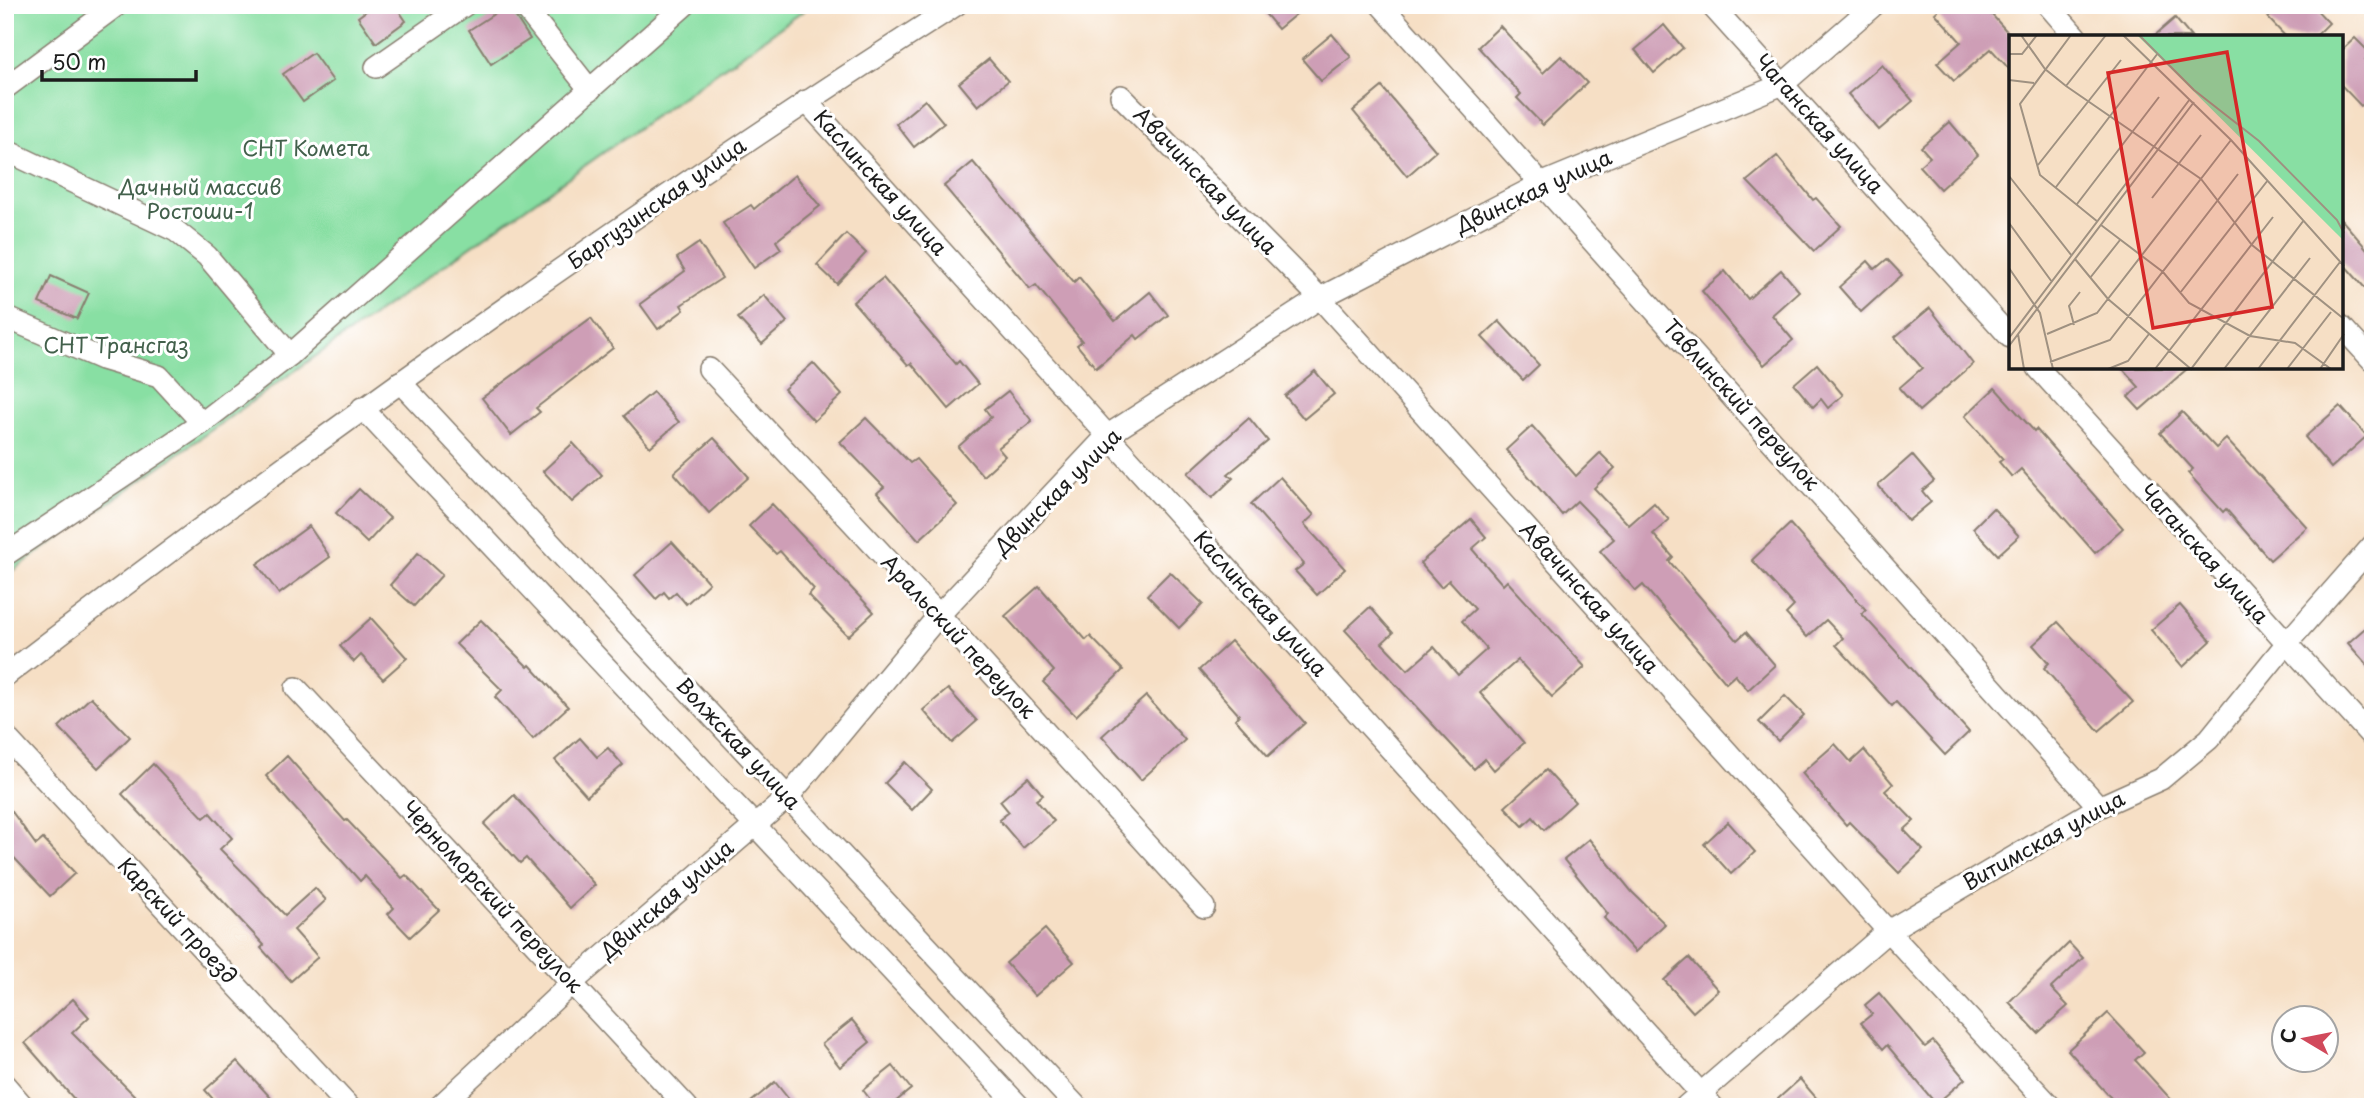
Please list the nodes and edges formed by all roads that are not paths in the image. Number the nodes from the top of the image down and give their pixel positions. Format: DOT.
graph roads {
  1 [pos="117,5"];
  2 [pos="465,5"];
  3 [pos="523,5"];
  4 [pos="685,5"];
  5 [pos="956,5"];
  6 [pos="1381,5"];
  7 [pos="1711,5"];
  8 [pos="1874,5"];
  9 [pos="2048,5"];
  10 [pos="2075,35"];
  11 [pos="376,67"];
  12 [pos="1783,84"];
  13 [pos="5,88"];
  14 [pos="590,90"];
  15 [pos="1121,96"];
  16 [pos="806,101"];
  17 [pos="5,150"];
  18 [pos="1544,183"];
  19 [pos="1320,298"];
  20 [pos="5,317"];
  21 [pos="2343,328"];
  22 [pos="2009,335"];
  23 [pos="290,355"];
  24 [pos="2373,361"];
  25 [pos="709,369"];
  26 [pos="2039,369"];
  27 [pos="400,382"];
  28 [pos="362,408"];
  29 [pos="202,423"];
  30 [pos="1108,435"];
  31 [pos="2373,545"];
  32 [pos="5,555"];
  33 [pos="939,615"];
  34 [pos="2286,644"];
  35 [pos="5,676"];
  36 [pos="296,688"];
  37 [pos="5,736"];
  38 [pos="2373,738"];
  39 [pos="788,797"];
  40 [pos="2099,807"];
  41 [pos="755,824"];
  42 [pos="1204,907"];
  43 [pos="1888,931"];
  44 [pos="573,982"];
  45 [pos="5,1085"];
  46 [pos="1699,1102"];
  47 [pos="24,1107"];
  48 [pos="349,1107"];
  49 [pos="439,1107"];
  50 [pos="687,1107"];
  51 [pos="1020,1107"];
  52 [pos="1077,1107"];
  53 [pos="2051,1107"];
  1 -- 13 [label="street"];
  2 -- 11 [label="street"];
  3 -- 14 [label="street"];
  4 -- 14 [label="street"];
  5 -- 16 [label="street, Баргузинская улица"];
  6 -- 18 [label="street, Тавлинский переулок"];
  7 -- 12 [label="street, Чаганская улица"];
  8 -- 12 [label="street, Двинская улица"];
  9 -- 10 [label="street"];
  12 -- 18 [label="street, Двинская улица"];
  12 -- 22 [label="street, Чаганская улица"];
  14 -- 23 [label="street"];
  15 -- 19 [label="street, Авачинская улица"];
  16 -- 27 [label="street, Баргузинская улица"];
  16 -- 30 [label="street, Каслинская улица"];
  17 -- 23 [label="street"];
  18 -- 19 [label="street, Двинская улица"];
  18 -- 40 [label="street, Тавлинский переулок"];
  19 -- 30 [label="street, Двинская улица"];
  19 -- 43 [label="street, Авачинская улица"];
  20 -- 29 [label="street"];
  21 -- 24 [label="street"];
  23 -- 29 [label="street"];
  25 -- 33 [label="street, Аральский переулок"];
  26 -- 34 [label="street, Чаганская улица"];
  27 -- 28 [label="street, Баргузинская улица"];
  27 -- 39 [label="street, Волжская улица"];
  28 -- 35 [label="street, Баргузинская улица"];
  28 -- 41 [label="street, Волжская улица"];
  29 -- 32 [label="street"];
  30 -- 33 [label="street, Двинская улица"];
  30 -- 46 [label="street, Каслинская улица"];
  31 -- 34 [label="street, Витимская улица"];
  33 -- 39 [label="street, Двинская улица"];
  33 -- 42 [label="street, Аральский переулок"];
  34 -- 38 [label="street, Чаганская улица"];
  34 -- 40 [label="street, Витимская улица"];
  36 -- 44 [label="street, Черноморский переулок"];
  37 -- 48 [label="street, Карский проезд"];
  39 -- 41 [label="street, Двинская улица"];
  39 -- 52 [label="street, Волжская улица"];
  40 -- 43 [label="street, Витимская улица"];
  41 -- 44 [label="street, Двинская улица"];
  41 -- 51 [label="street, Волжская улица"];
  43 -- 46 [label="street, Витимская улица"];
  43 -- 53 [label="street, Авачинская улица"];
  44 -- 49 [label="street, Двинская улица"];
  44 -- 50 [label="street, Черноморский переулок"];
  45 -- 47 [label="street"];
}
